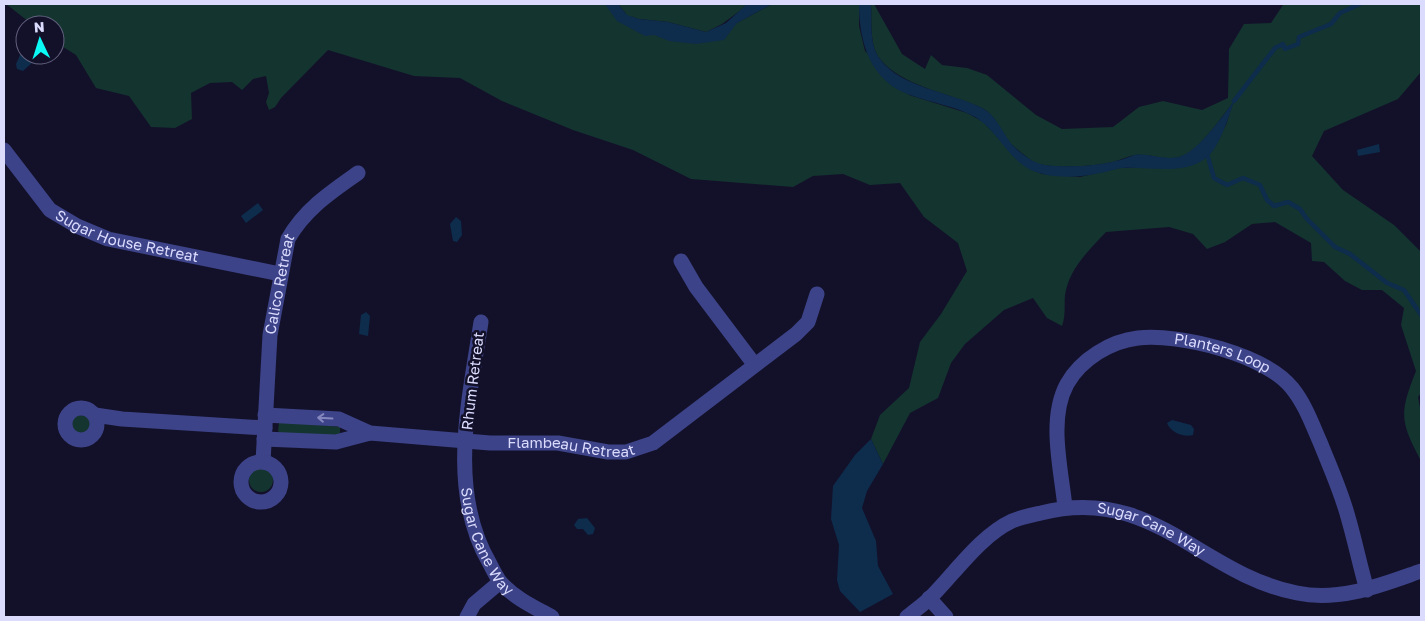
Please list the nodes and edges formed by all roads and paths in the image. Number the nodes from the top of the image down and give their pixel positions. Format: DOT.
graph roads {
  1 [pos="4,150"];
  2 [pos="358,173"];
  3 [pos="681,261"];
  4 [pos="280,274"];
  5 [pos="817,294"];
  6 [pos="480,322"];
  7 [pos="754,364"];
  8 [pos="95,415"];
  9 [pos="265,427"];
  10 [pos="370,433"];
  11 [pos="465,439"];
  12 [pos="263,462"];
  13 [pos="1065,507"];
  14 [pos="1421,571"];
  15 [pos="500,582"];
  16 [pos="1366,590"];
  17 [pos="929,598"];
  18 [pos="467,617"];
  19 [pos="552,617"];
  20 [pos="907,617"];
  21 [pos="946,617"];
  1 -- 4 [label="street, Sugar House Retreat"];
  2 -- 4 [label="street, Calico Retreat"];
  3 -- 7 [label="street"];
  4 -- 9 [label="street, Calico Retreat"];
  5 -- 7 [label="street, Flambeau Retreat"];
  6 -- 11 [label="street, Rhum Retreat"];
  7 -- 11 [label="street, Flambeau Retreat"];
  8 -- 9 [label="street, Flambeau Retreat"];
  9 -- 10 [label="street"];
  10 -- 9 [label="street, Flambeau Retreat, one-way"];
  9 -- 12 [label="street, Calico Retreat"];
  10 -- 11 [label="street, Flambeau Retreat"];
  11 -- 15 [label="street, Sugar Cane Way"];
  13 -- 16 [label="street, Sugar Cane Way"];
  13 -- 16 [label="street, Planters Loop"];
  13 -- 17 [label="street, Sugar Cane Way"];
  14 -- 16 [label="street, Sugar Cane Way"];
  15 -- 18 [label="street"];
  15 -- 19 [label="street, Sugar Cane Way"];
  17 -- 20 [label="street, Sugar Cane Way"];
  17 -- 21 [label="street"];
}
